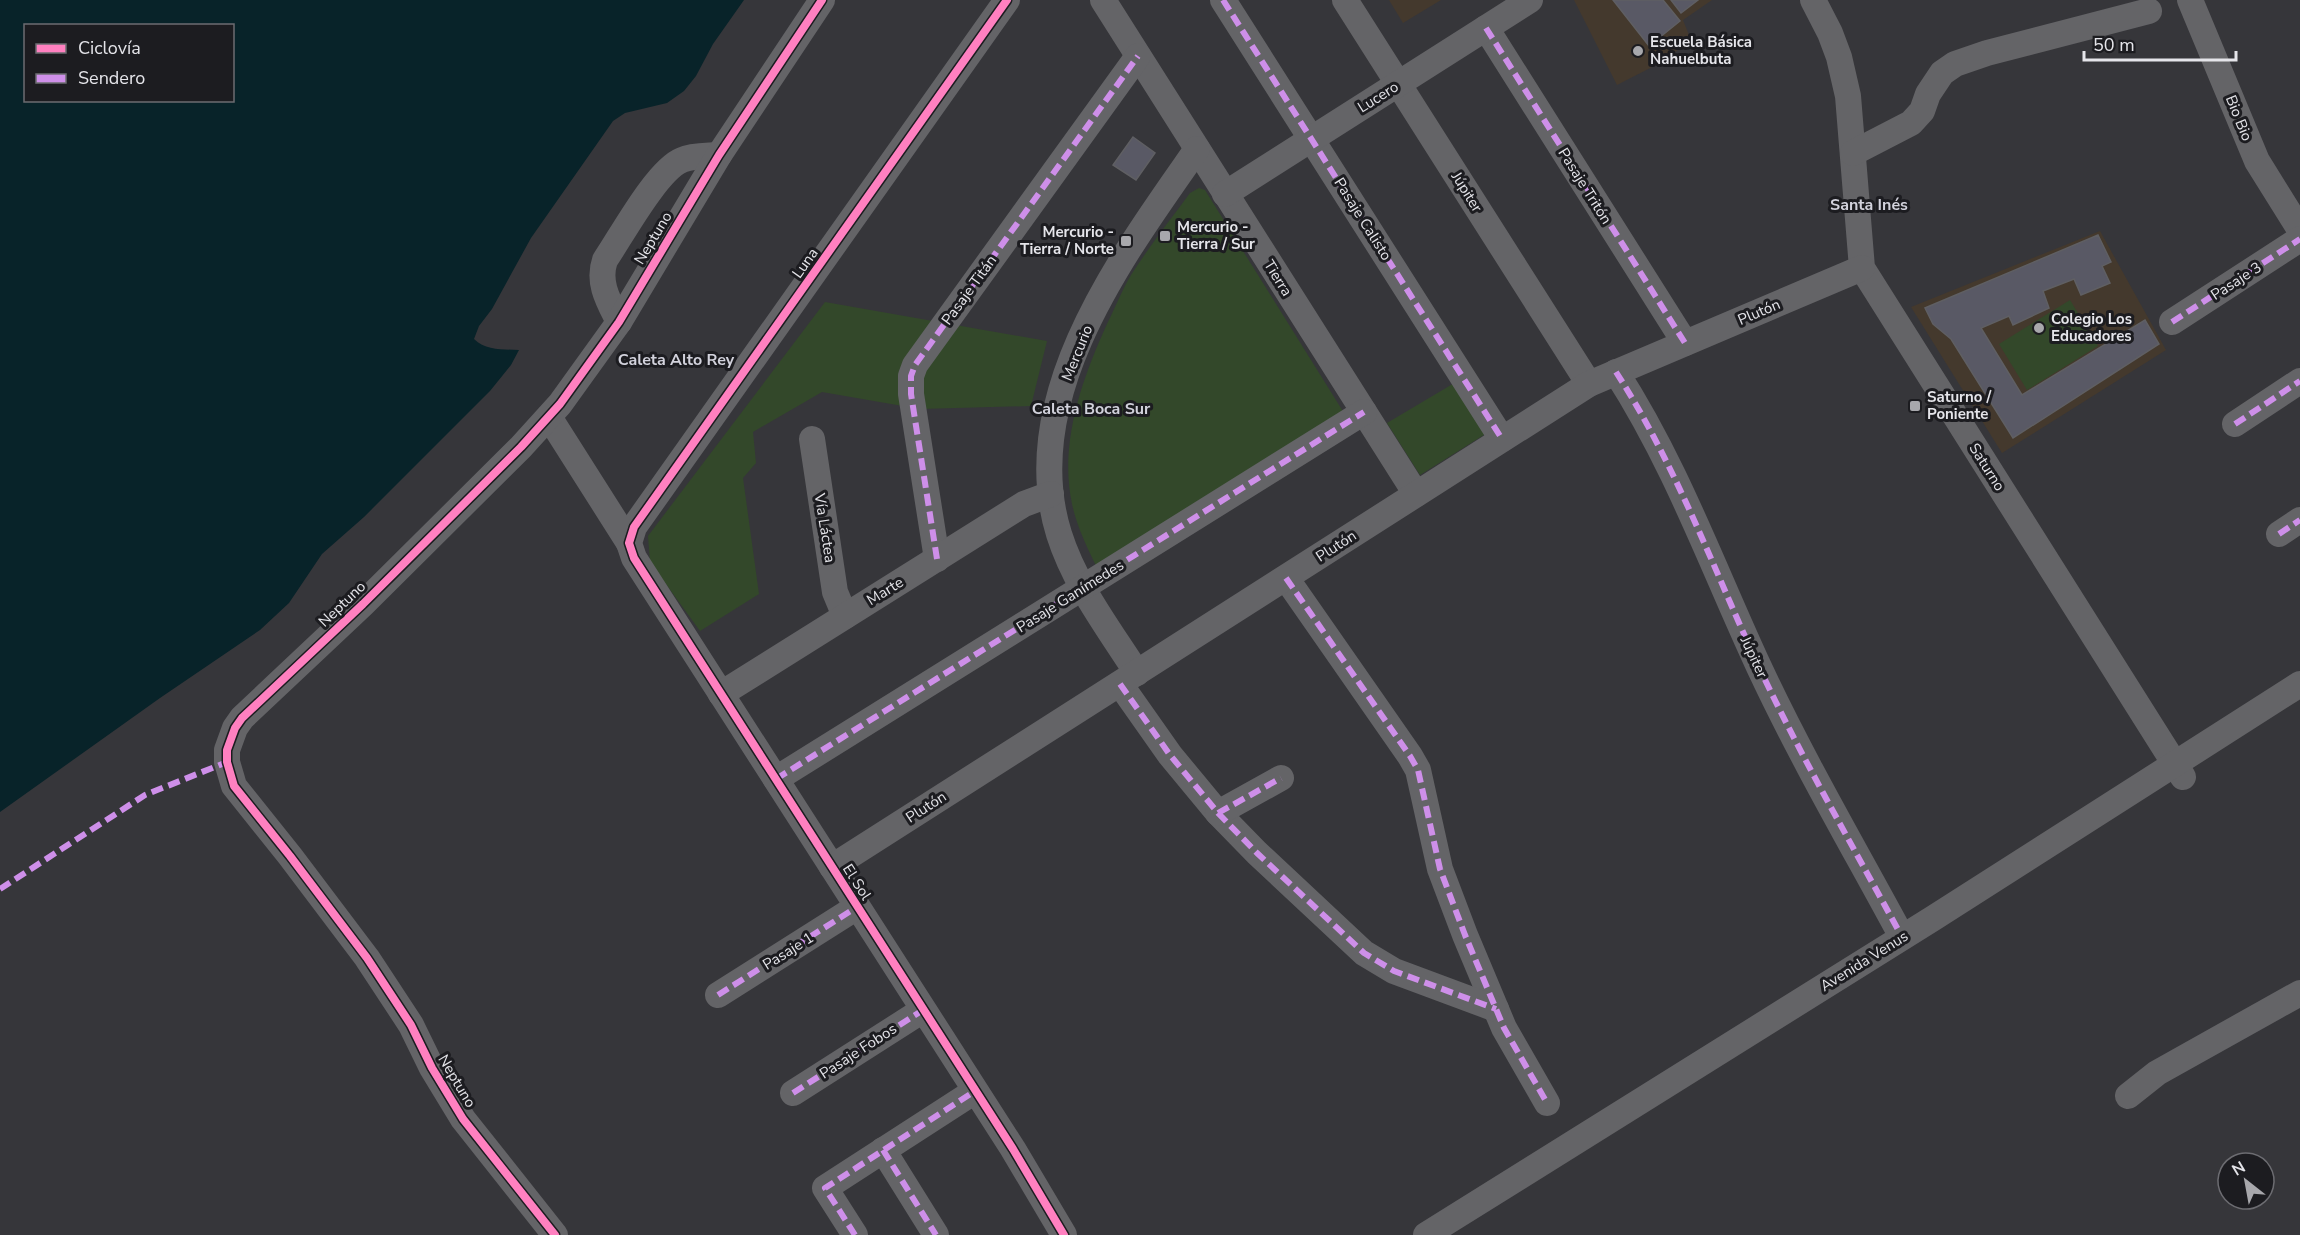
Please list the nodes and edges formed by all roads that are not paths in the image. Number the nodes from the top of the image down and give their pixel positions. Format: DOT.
graph roads {
  1 [pos="822,0"];
  2 [pos="1007,0"];
  3 [pos="1102,0"];
  4 [pos="1223,0"];
  5 [pos="1345,0"];
  6 [pos="1530,0"];
  7 [pos="1813,0"];
  8 [pos="2190,0"];
  9 [pos="2149,11"];
  10 [pos="1486,28"];
  11 [pos="1138,56"];
  12 [pos="1398,84"];
  13 [pos="1311,139"];
  14 [pos="1197,149"];
  15 [pos="1853,153"];
  16 [pos="719,155"];
  17 [pos="1225,194"];
  18 [pos="2300,230"];
  19 [pos="2300,239"];
  20 [pos="1862,268"];
  21 [pos="619,322"];
  22 [pos="2172,322"];
  23 [pos="1685,343"];
  24 [pos="1616,372"];
  25 [pos="2300,381"];
  26 [pos="1589,384"];
  27 [pos="1364,412"];
  28 [pos="549,417"];
  29 [pos="2235,424"];
  30 [pos="812,439"];
  31 [pos="1502,439"];
  32 [pos="1051,494"];
  33 [pos="1416,494"];
  34 [pos="629,543"];
  35 [pos="937,559"];
  36 [pos="1286,578"];
  37 [pos="1083,587"];
  38 [pos="845,616"];
  39 [pos="1128,679"];
  40 [pos="2300,684"];
  41 [pos="721,694"];
  42 [pos="2300,703"];
  43 [pos="2179,771"];
  44 [pos="1281,778"];
  45 [pos="776,779"];
  46 [pos="1218,813"];
  47 [pos="832,867"];
  48 [pos="857,907"];
  49 [pos="1902,937"];
  50 [pos="2300,993"];
  51 [pos="718,995"];
  52 [pos="1496,1009"];
  53 [pos="923,1010"];
  54 [pos="975,1091"];
  55 [pos="794,1093"];
  56 [pos="2128,1096"];
  57 [pos="1547,1103"];
  58 [pos="883,1150"];
  59 [pos="1454,1231"];
  60 [pos="555,1235"];
  61 [pos="855,1235"];
  62 [pos="936,1235"];
  63 [pos="1064,1235"];
  64 [pos="1426,1235"];
  1 -- 16 [label="street, Neptuno"];
  2 -- 34 [label="street, Luna"];
  3 -- 11 [label="street, Tierra"];
  4 -- 13 [label="street, Pasaje Calisto"];
  5 -- 12 [label="street, Júpiter"];
  6 -- 10 [label="street, Lucero"];
  7 -- 15 [label="street, Saturno"];
  8 -- 18 [label="street, Bio Bio"];
  9 -- 15 [label="street"];
  10 -- 12 [label="street, Lucero"];
  10 -- 23 [label="street, Pasaje Tritón"];
  11 -- 14 [label="street, Tierra"];
  11 -- 35 [label="street, Pasaje Titán"];
  12 -- 13 [label="street, Lucero"];
  12 -- 26 [label="street, Júpiter"];
  13 -- 17 [label="street, Lucero"];
  13 -- 31 [label="street, Pasaje Calisto"];
  14 -- 17 [label="street, Tierra"];
  14 -- 32 [label="street, Mercurio"];
  15 -- 20 [label="street, Saturno"];
  16 -- 21 [label="street, Neptuno"];
  16 -- 21 [label="street"];
  17 -- 27 [label="street, Tierra"];
  19 -- 22 [label="street, Pasaje 3"];
  20 -- 23 [label="street, Plutón"];
  20 -- 43 [label="street, Saturno"];
  21 -- 28 [label="street, Neptuno"];
  23 -- 24 [label="street, Plutón"];
  24 -- 26 [label="street, Plutón"];
  24 -- 49 [label="street, Júpiter"];
  25 -- 29 [label="street"];
  26 -- 31 [label="street, Plutón"];
  27 -- 33 [label="street, Tierra"];
  27 -- 37 [label="street, Pasaje Ganímedes"];
  28 -- 34 [label="street, El Sol"];
  28 -- 60 [label="street, Neptuno"];
  30 -- 38 [label="street, Vía Láctea"];
  31 -- 33 [label="street, Plutón"];
  32 -- 35 [label="street, Marte"];
  32 -- 37 [label="street, Mercurio"];
  33 -- 36 [label="street, Plutón"];
  34 -- 41 [label="street, El Sol"];
  35 -- 38 [label="street, Marte"];
  36 -- 39 [label="street, Plutón"];
  36 -- 52 [label="street"];
  37 -- 39 [label="street, Mercurio"];
  37 -- 45 [label="street, Pasaje Ganímedes"];
  38 -- 41 [label="street, Marte"];
  39 -- 46 [label="street, Mercurio"];
  39 -- 47 [label="street, Plutón"];
  40 -- 43 [label="street, Avenida Venus"];
  41 -- 45 [label="street, El Sol"];
  42 -- 43 [label="street, Avenida Venus"];
  43 -- 49 [label="street, Avenida Venus"];
  43 -- 59 [label="street, Avenida Venus"];
  44 -- 46 [label="street"];
  45 -- 47 [label="street, El Sol"];
  46 -- 52 [label="street, Mercurio"];
  47 -- 48 [label="street, El Sol"];
  48 -- 51 [label="street, Pasaje 1"];
  48 -- 53 [label="street, El Sol"];
  49 -- 59 [label="street, Avenida Venus"];
  50 -- 56 [label="street"];
  52 -- 57 [label="street"];
  53 -- 54 [label="street, El Sol"];
  53 -- 55 [label="street, Pasaje Fobos"];
  54 -- 58 [label="street"];
  54 -- 63 [label="street, El Sol"];
  58 -- 61 [label="street"];
  58 -- 62 [label="street"];
  59 -- 64 [label="street, Avenida Venus"];
}
